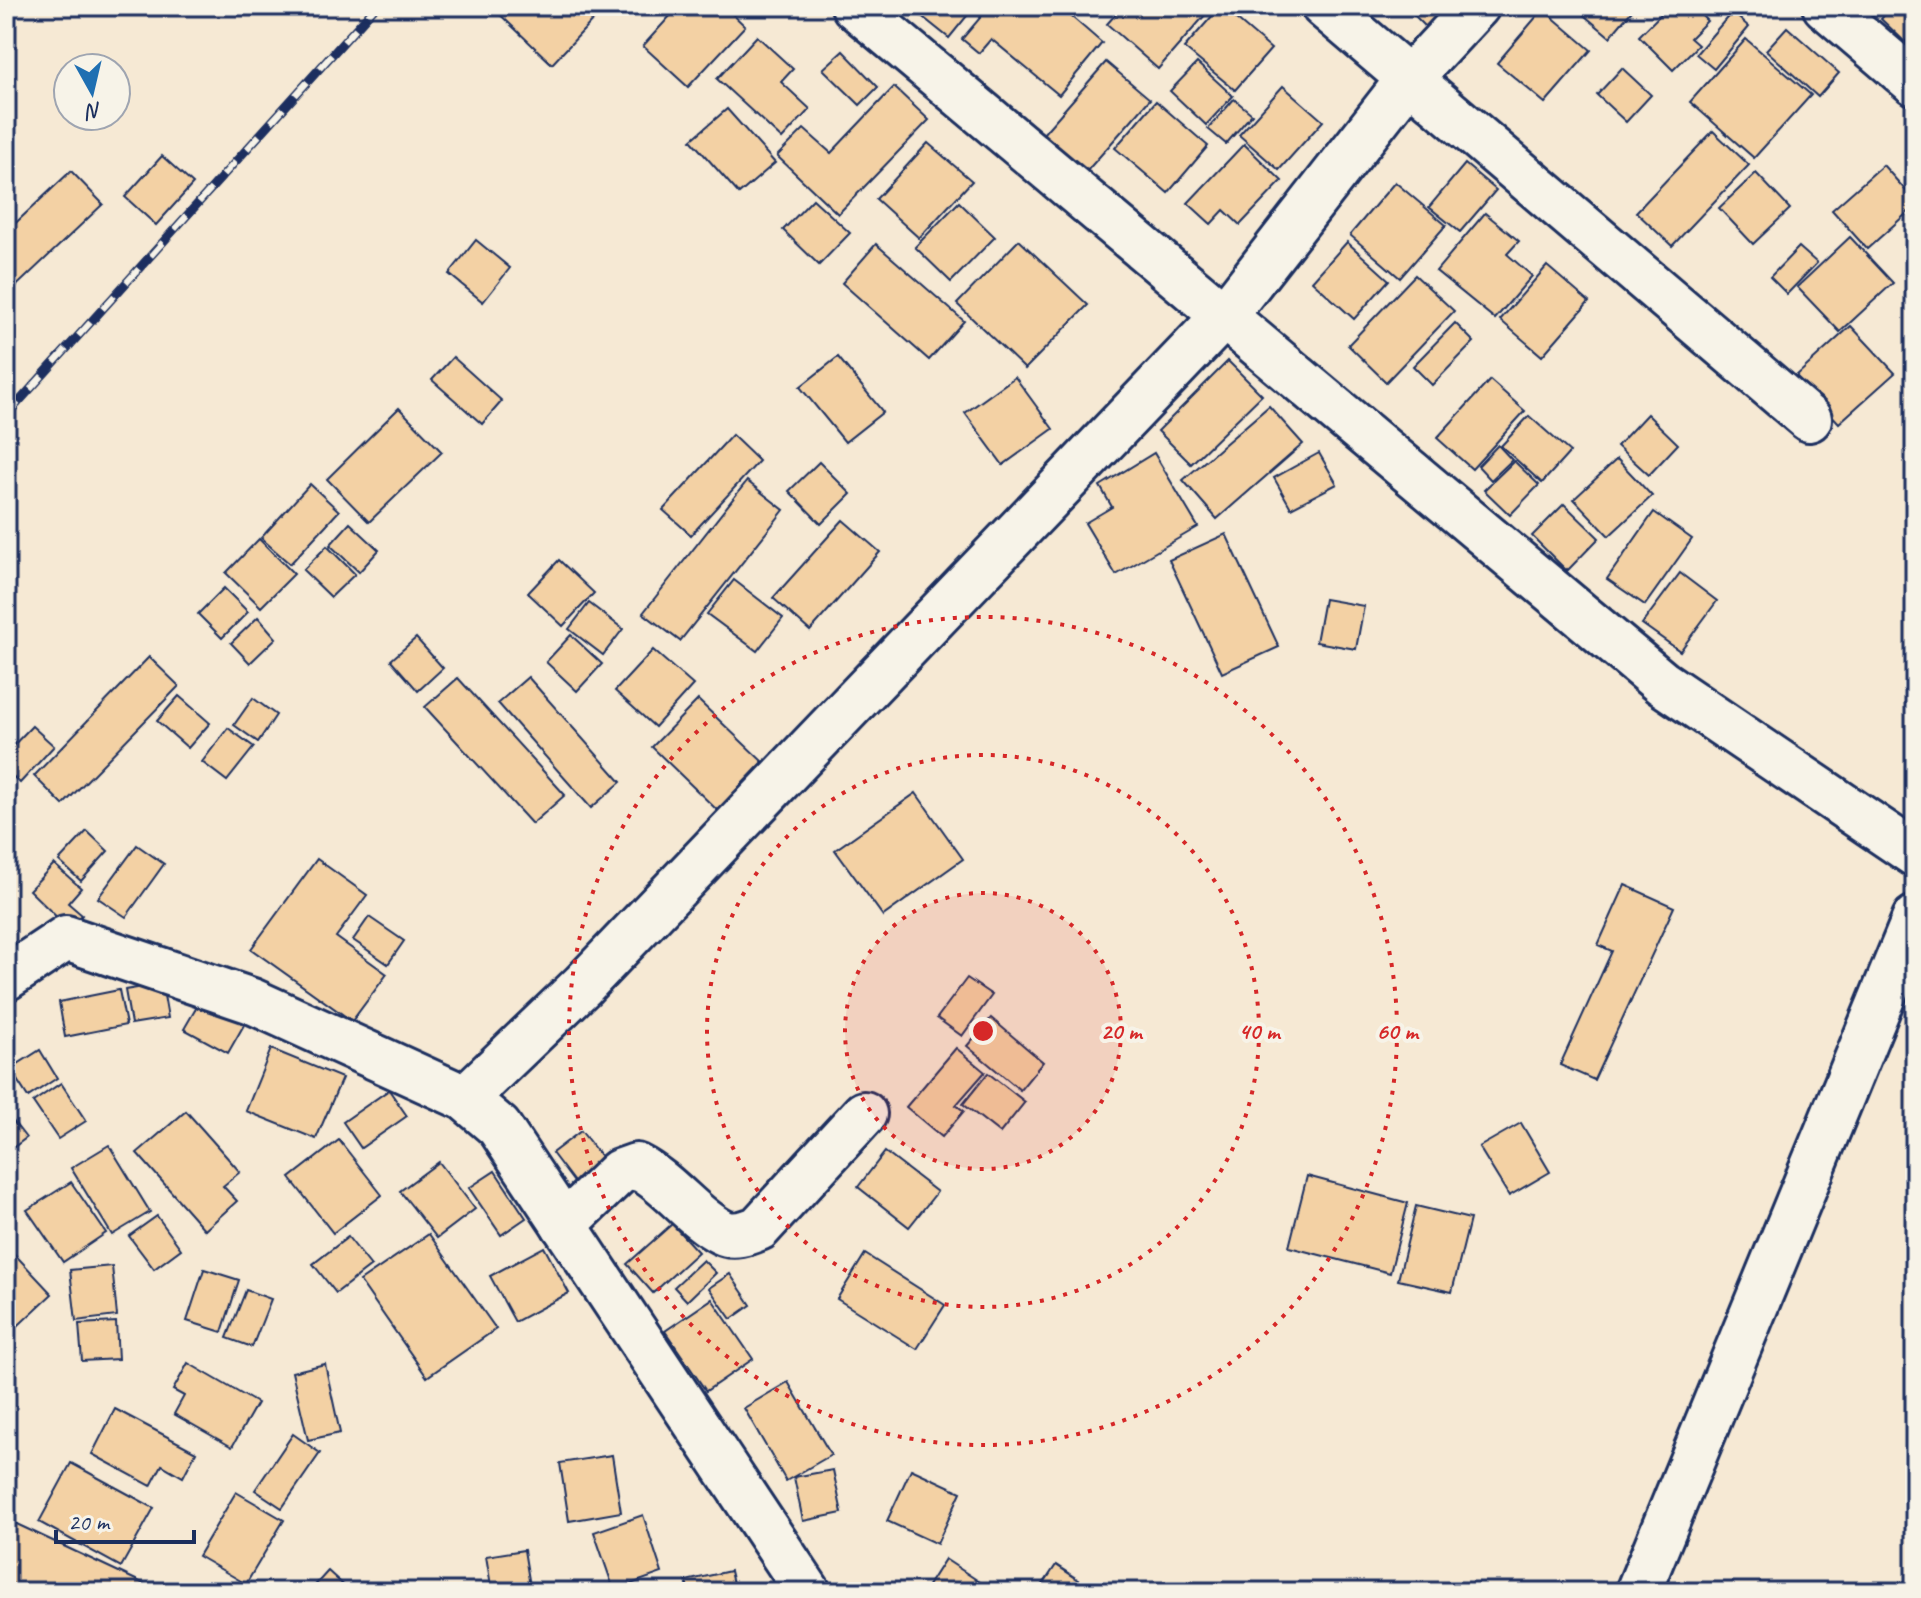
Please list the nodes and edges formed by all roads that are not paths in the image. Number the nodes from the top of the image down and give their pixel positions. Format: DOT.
graph roads {
  1 [pos="854,6"];
  2 [pos="1324,6"];
  3 [pos="1477,6"];
  4 [pos="1825,6"];
  5 [pos="1408,80"];
  6 [pos="1915,83"];
  7 [pos="1224,316"];
  8 [pos="1809,419"];
  9 [pos="1915,854"];
  10 [pos="1915,918"];
  11 [pos="6,978"];
  12 [pos="465,1098"];
  13 [pos="864,1114"];
  14 [pos="564,1225"];
  15 [pos="808,1592"];
  16 [pos="1638,1592"];
  1 -- 7 [label="street"];
  2 -- 5 [label="street"];
  3 -- 5 [label="street"];
  4 -- 6 [label="street"];
  5 -- 7 [label="street"];
  5 -- 8 [label="street"];
  7 -- 9 [label="street"];
  7 -- 12 [label="street"];
  10 -- 16 [label="street"];
  11 -- 12 [label="street"];
  12 -- 14 [label="street"];
  13 -- 14 [label="street"];
  14 -- 15 [label="street"];
}
